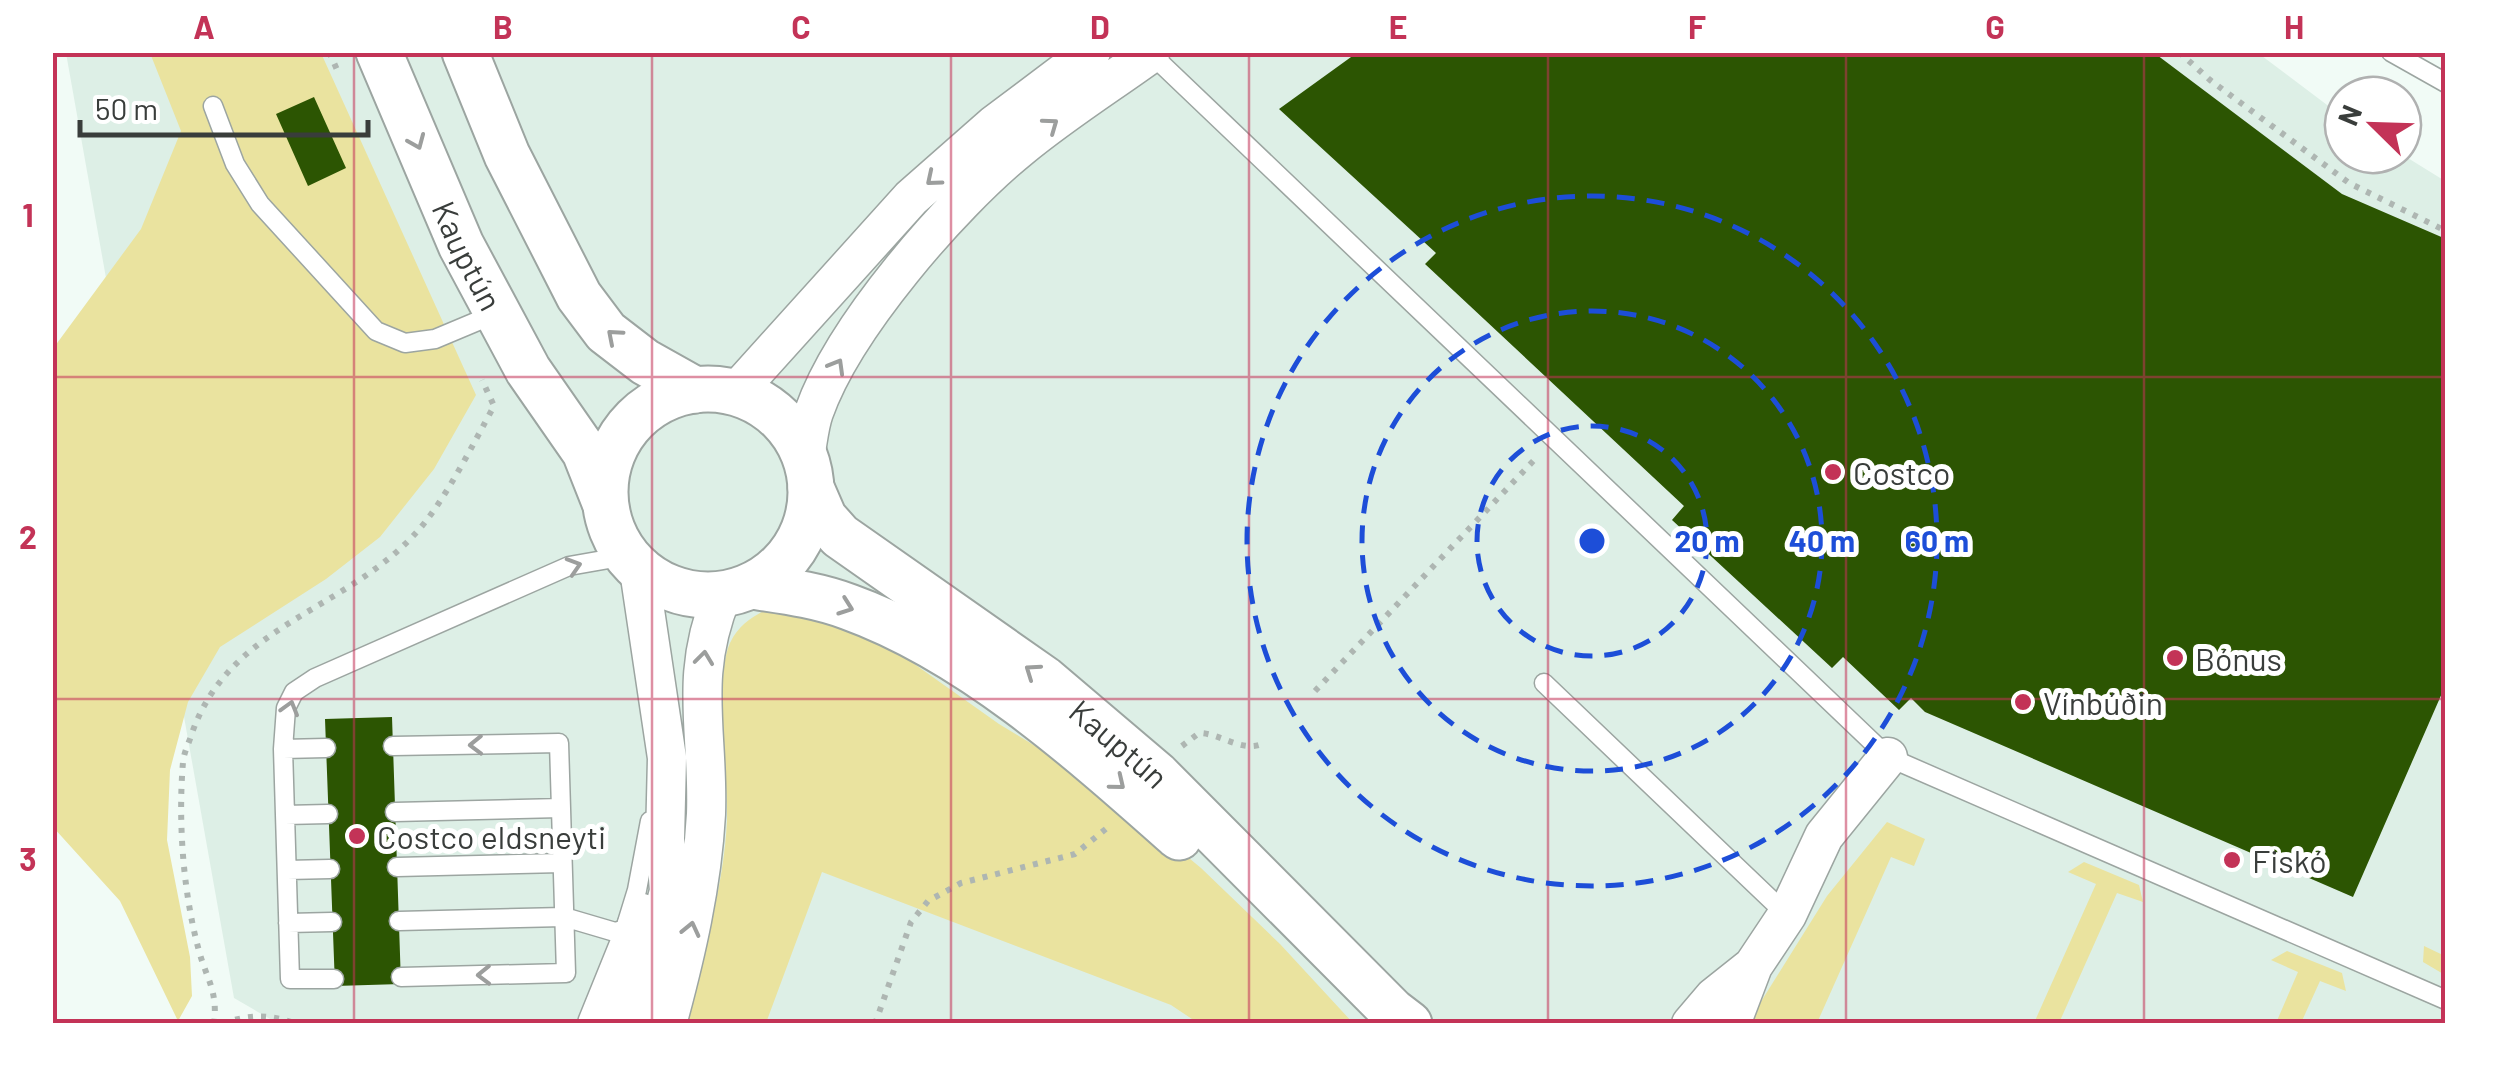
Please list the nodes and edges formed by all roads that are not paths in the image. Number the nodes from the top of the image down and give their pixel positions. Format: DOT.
graph roads {
  1 [pos="378,52"];
  2 [pos="466,52"];
  3 [pos="1091,52"];
  4 [pos="2391,52"];
  5 [pos="1150,53"];
  6 [pos="2446,84"];
  7 [pos="213,106"];
  8 [pos="498,313"];
  9 [pos="716,391"];
  10 [pos="808,472"];
  11 [pos="604,500"];
  12 [pos="632,563"];
  13 [pos="737,590"];
  14 [pos="652,677"];
  15 [pos="1544,683"];
  16 [pos="393,746"];
  17 [pos="326,748"];
  18 [pos="283,749"];
  19 [pos="1888,757"];
  20 [pos="560,808"];
  21 [pos="395,812"];
  22 [pos="328,814"];
  23 [pos="285,815"];
  24 [pos="664,839"];
  25 [pos="562,863"];
  26 [pos="397,867"];
  27 [pos="330,868"];
  28 [pos="286,870"];
  29 [pos="1787,915"];
  30 [pos="564,917"];
  31 [pos="399,921"];
  32 [pos="332,922"];
  33 [pos="288,924"];
  34 [pos="1753,966"];
  35 [pos="401,977"];
  36 [pos="334,978"];
  37 [pos="2446,1000"];
  38 [pos="597,1024"];
  39 [pos="630,1024"];
  40 [pos="666,1024"];
  41 [pos="1370,1024"];
  42 [pos="1410,1024"];
  43 [pos="1691,1024"];
  44 [pos="1731,1024"];
  1 -- 8 [label="street, Kauptún, one-way"];
  9 -- 2 [label="street, Kauptún, one-way"];
  3 -- 9 [label="street, one-way"];
  4 -- 6 [label="lane"];
  10 -- 5 [label="street, one-way"];
  5 -- 19 [label="lane"];
  7 -- 8 [label="lane"];
  8 -- 11 [label="street, Kauptún"];
  9 -- 10 [label="street, Kauptún"];
  9 -- 11 [label="street"];
  10 -- 13 [label="street"];
  42 -- 10 [label="street, Kauptún, one-way"];
  11 -- 12 [label="street, Kauptún"];
  12 -- 13 [label="street, Kauptún"];
  12 -- 14 [label="street, Kauptún"];
  18 -- 12 [label="lane, one-way"];
  40 -- 13 [label="street, one-way"];
  13 -- 41 [label="street, Kauptún, one-way"];
  14 -- 24 [label="street, Kauptún"];
  14 -- 30 [label="lane"];
  15 -- 29 [label="lane"];
  20 -- 16 [label="lane, one-way"];
  17 -- 18 [label="lane"];
  18 -- 23 [label="lane"];
  19 -- 29 [label="street"];
  19 -- 37 [label="lane"];
  20 -- 21 [label="lane"];
  20 -- 25 [label="lane"];
  22 -- 23 [label="lane"];
  23 -- 28 [label="lane"];
  24 -- 38 [label="street, Kauptún"];
  24 -- 39 [label="street, Kauptún"];
  25 -- 26 [label="lane"];
  25 -- 30 [label="lane"];
  27 -- 28 [label="lane"];
  28 -- 33 [label="lane"];
  29 -- 34 [label="street"];
  30 -- 31 [label="lane"];
  30 -- 35 [label="lane, one-way"];
  32 -- 33 [label="lane"];
  33 -- 36 [label="lane"];
  34 -- 43 [label="street"];
  34 -- 44 [label="street"];
}
